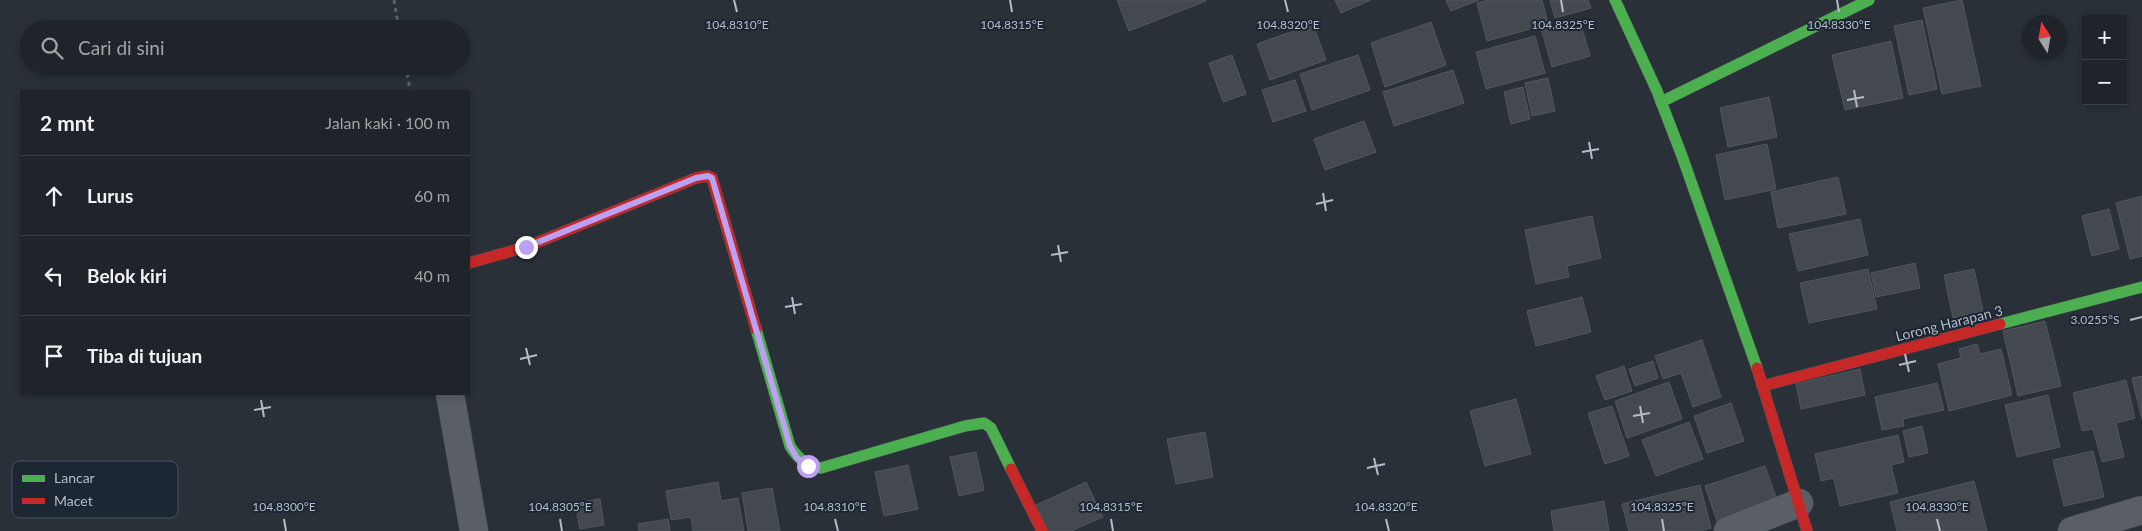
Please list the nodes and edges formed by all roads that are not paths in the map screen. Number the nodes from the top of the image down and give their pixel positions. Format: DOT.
graph roads {
  1 [pos="1615,0"];
  2 [pos="1869,0"];
  3 [pos="1661,102"];
  4 [pos="470,263"];
  5 [pos="2142,287"];
  6 [pos="1762,386"];
  7 [pos="450,395"];
  8 [pos="1799,504"];
  9 [pos="2142,510"];
  10 [pos="474,531"];
  11 [pos="1042,531"];
  12 [pos="1728,531"];
  13 [pos="1807,531"];
  14 [pos="2072,531"];
  1 -- 3 [label="street"];
  2 -- 3 [label="street"];
  3 -- 6 [label="street"];
  4 -- 11 [label="street"];
  5 -- 6 [label="street, Lorong Harapan 3"];
  6 -- 8 [label="street"];
  7 -- 10 [label="street"];
  8 -- 12 [label="street"];
  8 -- 13 [label="street"];
  9 -- 14 [label="street"];
}
